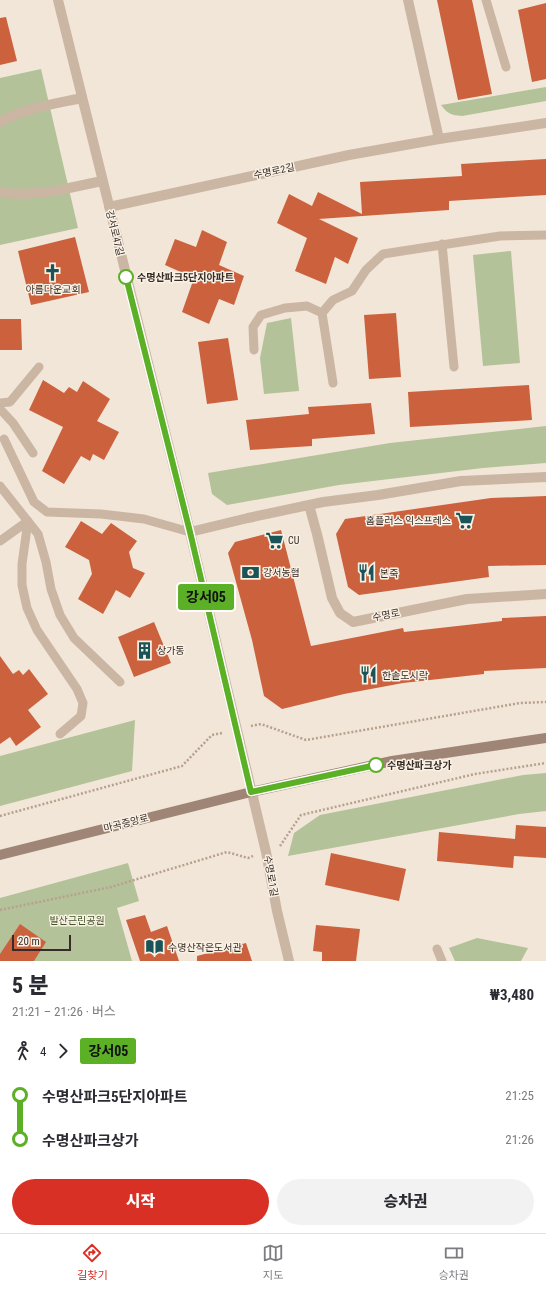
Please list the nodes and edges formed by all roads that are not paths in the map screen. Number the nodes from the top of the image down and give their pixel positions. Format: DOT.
graph roads {
  1 [pos="58,0"];
  2 [pos="408,0"];
  3 [pos="486,0"];
  4 [pos="506,67"];
  5 [pos="82,98"];
  6 [pos="0,122"];
  7 [pos="546,123"];
  8 [pos="439,139"];
  9 [pos="102,181"];
  10 [pos="0,193"];
  11 [pos="108,208"];
  12 [pos="546,236"];
  13 [pos="442,244"];
  14 [pos="322,313"];
  15 [pos="254,350"];
  16 [pos="39,367"];
  17 [pos="454,367"];
  18 [pos="333,383"];
  19 [pos="0,402"];
  20 [pos="0,409"];
  21 [pos="4,440"];
  22 [pos="34,452"];
  23 [pos="546,477"];
  24 [pos="0,486"];
  25 [pos="309,505"];
  26 [pos="28,521"];
  27 [pos="190,532"];
  28 [pos="0,541"];
  29 [pos="546,594"];
  30 [pos="120,682"];
  31 [pos="60,734"];
  32 [pos="546,738"];
  33 [pos="251,792"];
  34 [pos="0,854"];
  35 [pos="437,949"];
  36 [pos="289,961"];
  37 [pos="442,961"];
  1 -- 5 [label="street, 강서로47길"];
  2 -- 8 [label="street"];
  3 -- 4 [label="lane"];
  5 -- 6 [label="street"];
  5 -- 9 [label="street, 강서로47길"];
  7 -- 8 [label="street, 수명로2길"];
  8 -- 11 [label="street, 수명로2길"];
  9 -- 10 [label="street"];
  9 -- 11 [label="street, 강서로47길"];
  11 -- 27 [label="street, 강서로47길"];
  12 -- 13 [label="lane"];
  13 -- 14 [label="lane"];
  13 -- 17 [label="lane"];
  14 -- 15 [label="lane"];
  14 -- 18 [label="lane"];
  16 -- 19 [label="lane"];
  20 -- 22 [label="lane"];
  21 -- 27 [label="lane"];
  23 -- 25 [label="street"];
  24 -- 26 [label="lane"];
  25 -- 27 [label="street"];
  25 -- 29 [label="street, 수명로"];
  26 -- 28 [label="lane"];
  26 -- 30 [label="lane"];
  26 -- 31 [label="lane"];
  27 -- 33 [label="street, 강서로47길"];
  32 -- 33 [label="main road"];
  33 -- 34 [label="main road, 마곡중앙로"];
  33 -- 36 [label="street, 수명로1길"];
  35 -- 37 [label="lane"];
}
